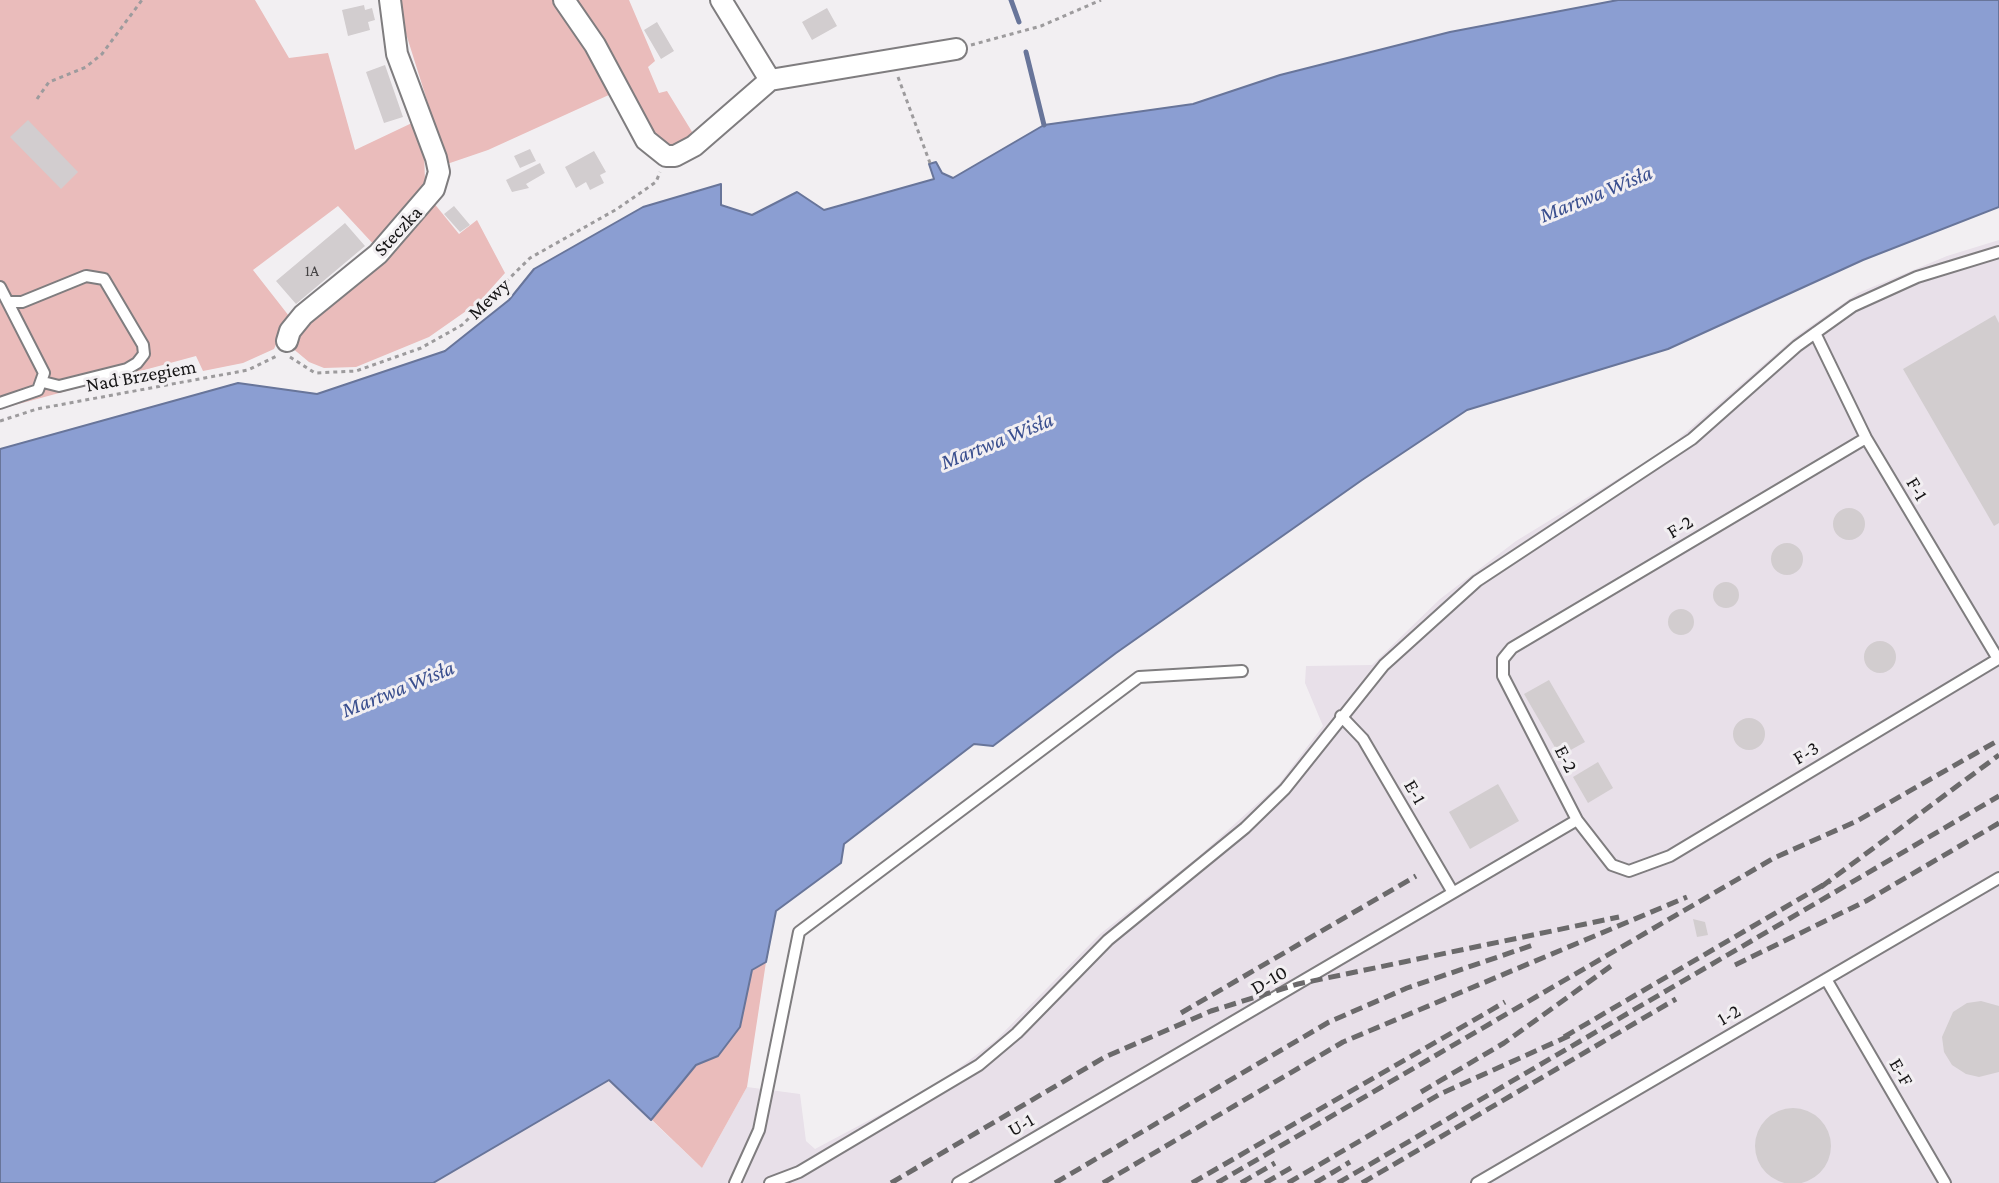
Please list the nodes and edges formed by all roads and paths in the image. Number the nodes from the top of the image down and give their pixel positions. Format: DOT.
graph roads {
  1 [pos="142,0"];
  2 [pos="390,0"];
  3 [pos="564,0"];
  4 [pos="721,0"];
  5 [pos="1101,0"];
  6 [pos="956,49"];
  7 [pos="891,58"];
  8 [pos="770,80"];
  9 [pos="37,99"];
  10 [pos="666,156"];
  11 [pos="930,163"];
  12 [pos="1999,252"];
  13 [pos="0,287"];
  14 [pos="10,302"];
  15 [pos="1815,333"];
  16 [pos="285,346"];
  17 [pos="43,382"];
  18 [pos="0,403"];
  19 [pos="0,421"];
  20 [pos="1866,438"];
  21 [pos="1512,648"];
  22 [pos="1998,659"];
  23 [pos="1242,671"];
  24 [pos="1341,716"];
  25 [pos="1577,820"];
  26 [pos="1629,871"];
  27 [pos="1999,878"];
  28 [pos="1452,891"];
  29 [pos="1826,979"];
  30 [pos="1103,1098"];
  31 [pos="799,1172"];
  32 [pos="735,1183"];
  33 [pos="770,1183"];
  34 [pos="788,1183"];
  35 [pos="958,1183"];
  36 [pos="1477,1183"];
  37 [pos="1945,1183"];
  1 -- 9 [label="path"];
  2 -- 16 [label="street, Steczka"];
  3 -- 10 [label="street"];
  4 -- 8 [label="street"];
  5 -- 6 [label="path"];
  6 -- 7 [label="street"];
  7 -- 8 [label="street"];
  7 -- 11 [label="path"];
  8 -- 10 [label="street"];
  10 -- 16 [label="path, Mewy"];
  12 -- 15 [label="lane"];
  13 -- 14 [label="lane"];
  14 -- 17 [label="lane"];
  14 -- 17 [label="lane"];
  15 -- 20 [label="lane, F-1"];
  15 -- 24 [label="lane"];
  16 -- 19 [label="path, Nad Brzegiem"];
  17 -- 18 [label="lane"];
  20 -- 21 [label="lane, F-2"];
  20 -- 22 [label="lane, F-1"];
  21 -- 25 [label="lane, E-2"];
  22 -- 26 [label="lane, F-3"];
  23 -- 32 [label="lane"];
  24 -- 28 [label="lane, E-1"];
  24 -- 31 [label="lane"];
  25 -- 26 [label="lane, E-2"];
  25 -- 28 [label="lane, D-10"];
  27 -- 29 [label="lane, 1-2"];
  28 -- 30 [label="lane, D-10"];
  29 -- 36 [label="lane, 1-2"];
  29 -- 37 [label="lane, E-F"];
  30 -- 35 [label="lane, U-1"];
  31 -- 33 [label="lane"];
  31 -- 34 [label="lane"];
}
